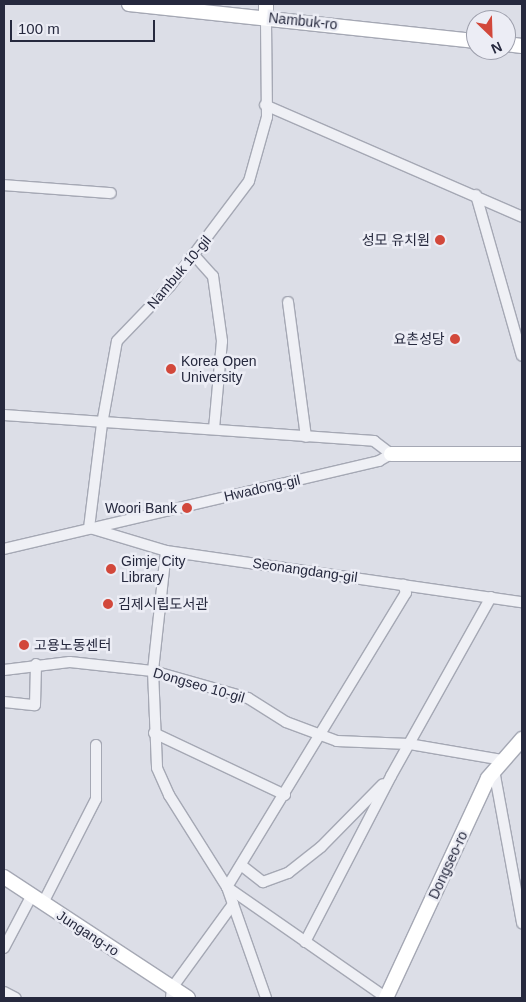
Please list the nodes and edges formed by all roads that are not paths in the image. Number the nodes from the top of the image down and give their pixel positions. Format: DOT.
graph roads {
  1 [pos="129,4"];
  2 [pos="266,10"];
  3 [pos="466,39"];
  4 [pos="265,105"];
  5 [pos="4,185"];
  6 [pos="111,193"];
  7 [pos="476,195"];
  8 [pos="522,217"];
  9 [pos="193,254"];
  10 [pos="288,302"];
  11 [pos="522,356"];
  12 [pos="4,415"];
  13 [pos="102,424"];
  14 [pos="214,429"];
  15 [pos="306,437"];
  16 [pos="391,454"];
  17 [pos="522,454"];
  18 [pos="90,528"];
  19 [pos="4,549"];
  20 [pos="166,551"];
  21 [pos="403,584"];
  22 [pos="491,598"];
  23 [pos="522,602"];
  24 [pos="36,664"];
  25 [pos="4,670"];
  26 [pos="153,671"];
  27 [pos="4,702"];
  28 [pos="154,733"];
  29 [pos="322,736"];
  30 [pos="522,738"];
  31 [pos="408,744"];
  32 [pos="96,745"];
  33 [pos="503,760"];
  34 [pos="494,770"];
  35 [pos="391,776"];
  36 [pos="284,795"];
  37 [pos="240,865"];
  38 [pos="4,876"];
  39 [pos="228,887"];
  40 [pos="37,899"];
  41 [pos="233,904"];
  42 [pos="522,923"];
  43 [pos="305,942"];
  44 [pos="4,948"];
  45 [pos="172,993"];
  46 [pos="4,995"];
  47 [pos="16,998"];
  48 [pos="188,998"];
  49 [pos="266,998"];
  50 [pos="387,998"];
  1 -- 2 [label="main road, Nambuk-ro"];
  2 -- 3 [label="main road, Nambuk-ro"];
  2 -- 4 [label="street, Nambuk 10-gil"];
  4 -- 7 [label="street"];
  4 -- 9 [label="street, Nambuk 10-gil"];
  5 -- 6 [label="street"];
  7 -- 8 [label="street"];
  7 -- 11 [label="street"];
  9 -- 13 [label="street, Nambuk 10-gil"];
  9 -- 14 [label="street"];
  10 -- 15 [label="street"];
  12 -- 13 [label="street"];
  13 -- 14 [label="street"];
  13 -- 18 [label="street, Nambuk 10-gil"];
  14 -- 15 [label="street"];
  15 -- 16 [label="street"];
  16 -- 17 [label="main road, Hwadong-gil"];
  16 -- 18 [label="street, Hwadong-gil"];
  18 -- 19 [label="street, Hwadong-gil"];
  18 -- 20 [label="street, Seonangdang-gil"];
  20 -- 21 [label="street, Seonangdang-gil"];
  20 -- 26 [label="street"];
  21 -- 22 [label="street, Seonangdang-gil"];
  21 -- 29 [label="street"];
  22 -- 23 [label="street, Seonangdang-gil"];
  22 -- 31 [label="street"];
  24 -- 25 [label="street, Dongseo 10-gil"];
  24 -- 26 [label="street, Dongseo 10-gil"];
  24 -- 27 [label="street"];
  26 -- 28 [label="street"];
  26 -- 29 [label="street, Dongseo 10-gil"];
  28 -- 36 [label="street"];
  28 -- 39 [label="street"];
  29 -- 31 [label="street, Dongseo 10-gil"];
  29 -- 36 [label="street"];
  30 -- 33 [label="main road, Dongseo-ro"];
  31 -- 33 [label="street, Dongseo 10-gil"];
  31 -- 35 [label="street"];
  32 -- 40 [label="street"];
  33 -- 34 [label="main road, Dongseo-ro"];
  34 -- 42 [label="street"];
  34 -- 50 [label="main road, Dongseo-ro"];
  35 -- 37 [label="street"];
  35 -- 43 [label="street"];
  36 -- 37 [label="street"];
  37 -- 39 [label="street"];
  38 -- 40 [label="main road, Jungang-ro"];
  39 -- 41 [label="street"];
  39 -- 43 [label="street"];
  40 -- 44 [label="street"];
  40 -- 45 [label="main road, Jungang-ro"];
  41 -- 45 [label="street"];
  41 -- 49 [label="street"];
  43 -- 50 [label="street"];
  45 -- 48 [label="main road, Jungang-ro"];
  46 -- 47 [label="street"];
}
